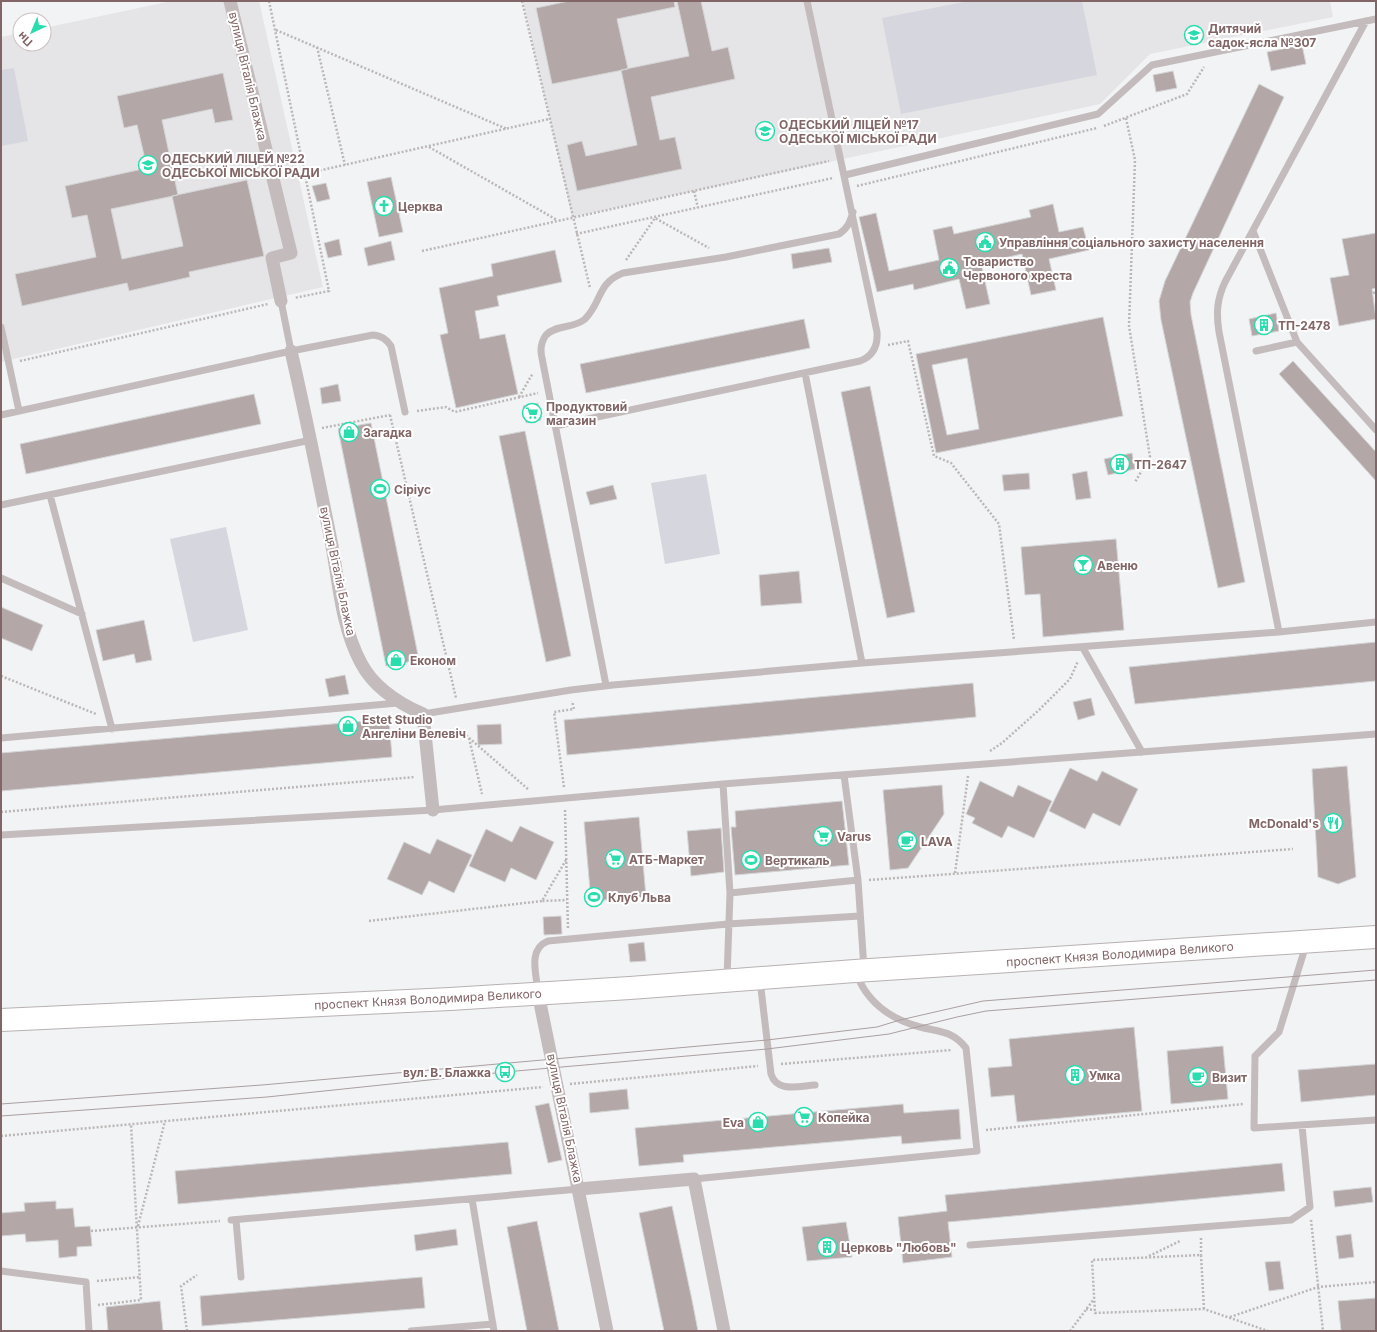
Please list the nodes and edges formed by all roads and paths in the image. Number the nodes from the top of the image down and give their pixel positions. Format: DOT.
graph roads {
  1 [pos="230,1"];
  2 [pos="269,1"];
  3 [pos="522,1"];
  4 [pos="807,1"];
  5 [pos="1376,19"];
  6 [pos="1366,21"];
  7 [pos="275,30"];
  8 [pos="316,47"];
  9 [pos="1126,118"];
  10 [pos="549,119"];
  11 [pos="507,129"];
  12 [pos="429,147"];
  13 [pos="841,158"];
  14 [pos="345,165"];
  15 [pos="304,174"];
  16 [pos="845,175"];
  17 [pos="694,191"];
  18 [pos="698,208"];
  19 [pos="853,212"];
  20 [pos="572,217"];
  21 [pos="655,218"];
  22 [pos="558,220"];
  23 [pos="1252,231"];
  24 [pos="576,234"];
  25 [pos="422,251"];
  26 [pos="726,257"];
  27 [pos="614,277"];
  28 [pos="281,301"];
  29 [pos="594,304"];
  30 [pos="1,327"];
  31 [pos="1297,342"];
  32 [pos="876,347"];
  33 [pos="292,351"];
  34 [pos="1256,351"];
  35 [pos="542,358"];
  36 [pos="9,364"];
  37 [pos="804,373"];
  38 [pos="548,391"];
  39 [pos="519,397"];
  40 [pos="20,410"];
  41 [pos="406,412"];
  42 [pos="1,415"];
  43 [pos="390,415"];
  44 [pos="555,426"];
  45 [pos="1375,428"];
  46 [pos="310,436"];
  47 [pos="1135,482"];
  48 [pos="50,495"];
  49 [pos="1,505"];
  50 [pos="1,578"];
  51 [pos="82,614"];
  52 [pos="1376,622"];
  53 [pos="1279,632"];
  54 [pos="1083,648"];
  55 [pos="1016,652"];
  56 [pos="862,663"];
  57 [pos="1,676"];
  58 [pos="606,685"];
  59 [pos="571,690"];
  60 [pos="398,703"];
  61 [pos="458,708"];
  62 [pos="423,714"];
  63 [pos="110,719"];
  64 [pos="112,729"];
  65 [pos="460,730"];
  66 [pos="1376,734"];
  67 [pos="1,738"];
  68 [pos="469,738"];
  69 [pos="1142,752"];
  70 [pos="969,765"];
  71 [pos="844,775"];
  72 [pos="429,776"];
  73 [pos="563,776"];
  74 [pos="724,784"];
  75 [pos="565,798"];
  76 [pos="541,800"];
  77 [pos="485,805"];
  78 [pos="433,810"];
  79 [pos="1,812"];
  80 [pos="1,835"];
  81 [pos="1293,849"];
  82 [pos="566,860"];
  83 [pos="955,873"];
  84 [pos="858,880"];
  85 [pos="730,893"];
  86 [pos="567,900"];
  87 [pos="542,901"];
  88 [pos="860,916"];
  89 [pos="369,921"];
  90 [pos="728,924"];
  91 [pos="1376,937"];
  92 [pos="568,939"];
  93 [pos="1306,942"];
  94 [pos="859,971"];
  95 [pos="760,980"];
  96 [pos="727,982"];
  97 [pos="538,993"];
  98 [pos="1,1020"];
  99 [pos="966,1048"];
  100 [pos="769,1064"];
  101 [pos="815,1085"];
  102 [pos="558,1086"];
  103 [pos="1254,1102"];
  104 [pos="1376,1120"];
  105 [pos="165,1121"];
  106 [pos="131,1124"];
  107 [pos="1302,1126"];
  108 [pos="975,1131"];
  109 [pos="1,1136"];
  110 [pos="694,1179"];
  111 [pos="580,1189"];
  112 [pos="472,1199"];
  113 [pos="1310,1207"];
  114 [pos="233,1220"];
  115 [pos="1200,1227"];
  116 [pos="137,1228"];
  117 [pos="91,1231"];
  118 [pos="970,1245"];
  119 [pos="1201,1255"];
  120 [pos="1,1271"];
  121 [pos="196,1275"];
  122 [pos="141,1277"];
  123 [pos="241,1277"];
  124 [pos="86,1282"];
  125 [pos="1376,1282"];
  126 [pos="1318,1287"];
  127 [pos="1094,1299"];
  128 [pos="88,1307"];
  129 [pos="1086,1309"];
  130 [pos="1204,1309"];
  131 [pos="1095,1310"];
  132 [pos="1229,1317"];
  133 [pos="494,1328"];
  134 [pos="89,1331"];
  135 [pos="187,1331"];
  136 [pos="411,1331"];
  137 [pos="607,1331"];
  138 [pos="724,1331"];
  139 [pos="1070,1331"];
  140 [pos="1268,1331"];
  141 [pos="1323,1331"];
  1 -- 28 [label="street, вулиця Віталія Блажка"];
  2 -- 7 [label="path"];
  3 -- 10 [label="path"];
  4 -- 13 [label="lane"];
  5 -- 6 [label="lane"];
  6 -- 16 [label="lane"];
  6 -- 23 [label="lane"];
  7 -- 8 [label="path"];
  7 -- 15 [label="path"];
  8 -- 11 [label="path"];
  8 -- 14 [label="path"];
  9 -- 47 [label="path"];
  10 -- 11 [label="path"];
  10 -- 20 [label="path"];
  11 -- 12 [label="path"];
  12 -- 14 [label="path"];
  12 -- 22 [label="path"];
  13 -- 16 [label="lane"];
  13 -- 17 [label="path"];
  14 -- 15 [label="path"];
  15 -- 28 [label="path"];
  16 -- 18 [label="path"];
  16 -- 19 [label="lane"];
  17 -- 18 [label="path"];
  17 -- 20 [label="path"];
  18 -- 21 [label="path"];
  19 -- 26 [label="lane"];
  19 -- 32 [label="lane"];
  20 -- 22 [label="path"];
  20 -- 24 [label="path"];
  21 -- 24 [label="path"];
  21 -- 26 [label="path"];
  21 -- 27 [label="path"];
  22 -- 25 [label="path"];
  23 -- 31 [label="lane"];
  23 -- 53 [label="lane"];
  24 -- 29 [label="path"];
  26 -- 27 [label="lane"];
  27 -- 29 [label="lane"];
  28 -- 33 [label="lane"];
  28 -- 36 [label="path"];
  29 -- 35 [label="lane"];
  30 -- 36 [label="lane"];
  31 -- 34 [label="lane"];
  31 -- 45 [label="lane"];
  32 -- 37 [label="lane"];
  32 -- 55 [label="path"];
  33 -- 40 [label="lane"];
  33 -- 41 [label="lane"];
  33 -- 46 [label="street, вулиця Віталія Блажка"];
  35 -- 38 [label="lane"];
  35 -- 39 [label="path"];
  36 -- 40 [label="lane"];
  37 -- 44 [label="lane"];
  37 -- 56 [label="lane"];
  38 -- 39 [label="path"];
  38 -- 44 [label="lane"];
  39 -- 41 [label="path"];
  40 -- 42 [label="lane"];
  41 -- 43 [label="path"];
  43 -- 46 [label="path"];
  43 -- 61 [label="path"];
  44 -- 58 [label="lane"];
  46 -- 48 [label="lane"];
  46 -- 60 [label="street, вулиця Віталія Блажка"];
  48 -- 49 [label="lane"];
  48 -- 51 [label="lane"];
  50 -- 51 [label="lane"];
  51 -- 63 [label="lane"];
  52 -- 53 [label="lane"];
  53 -- 54 [label="lane"];
  54 -- 55 [label="lane"];
  54 -- 69 [label="lane"];
  54 -- 70 [label="path"];
  55 -- 56 [label="lane"];
  56 -- 58 [label="lane"];
  57 -- 63 [label="path"];
  58 -- 59 [label="lane"];
  59 -- 61 [label="lane"];
  59 -- 73 [label="path"];
  60 -- 62 [label="street, вулиця Віталія Блажка"];
  60 -- 64 [label="lane"];
  61 -- 62 [label="lane"];
  62 -- 72 [label="street"];
  63 -- 64 [label="lane"];
  64 -- 67 [label="lane"];
  65 -- 68 [label="path"];
  66 -- 69 [label="lane"];
  68 -- 76 [label="path"];
  68 -- 77 [label="path"];
  69 -- 70 [label="lane"];
  70 -- 71 [label="lane"];
  70 -- 83 [label="path"];
  71 -- 74 [label="lane"];
  71 -- 84 [label="lane"];
  72 -- 78 [label="street"];
  72 -- 79 [label="path"];
  74 -- 75 [label="lane"];
  74 -- 85 [label="lane"];
  75 -- 76 [label="lane"];
  75 -- 82 [label="path"];
  76 -- 77 [label="lane"];
  77 -- 78 [label="lane"];
  78 -- 80 [label="lane"];
  81 -- 83 [label="path"];
  82 -- 86 [label="path"];
  82 -- 87 [label="path"];
  83 -- 84 [label="path"];
  84 -- 85 [label="lane"];
  84 -- 88 [label="lane"];
  85 -- 90 [label="lane"];
  86 -- 87 [label="path"];
  86 -- 92 [label="path"];
  87 -- 89 [label="path"];
  88 -- 90 [label="lane"];
  88 -- 94 [label="lane"];
  90 -- 92 [label="lane"];
  90 -- 96 [label="lane"];
  91 -- 93 [label="highway, проспект Князя Володимира Великого"];
  92 -- 97 [label="lane"];
  93 -- 94 [label="highway, проспект Князя Володимира Великого"];
  93 -- 103 [label="lane"];
  94 -- 95 [label="highway, проспект Князя Володимира Великого"];
  94 -- 99 [label="lane"];
  95 -- 96 [label="highway, проспект Князя Володимира Великого"];
  95 -- 100 [label="lane"];
  96 -- 97 [label="highway, проспект Князя Володимира Великого"];
  97 -- 98 [label="highway, проспект Князя Володимира Великого"];
  97 -- 102 [label="street, вулиця Віталія Блажка"];
  99 -- 100 [label="path"];
  99 -- 108 [label="lane"];
  100 -- 101 [label="lane"];
  100 -- 102 [label="path"];
  102 -- 105 [label="path"];
  102 -- 111 [label="street, вулиця Віталія Блажка"];
  103 -- 107 [label="lane"];
  103 -- 108 [label="path"];
  104 -- 107 [label="lane"];
  105 -- 106 [label="path"];
  105 -- 116 [label="path"];
  106 -- 109 [label="path"];
  106 -- 116 [label="path"];
  107 -- 113 [label="lane"];
  108 -- 110 [label="lane"];
  110 -- 111 [label="street, вулиця Віталія Блажка"];
  110 -- 138 [label="street"];
  111 -- 112 [label="lane"];
  111 -- 137 [label="street"];
  112 -- 114 [label="lane"];
  112 -- 133 [label="lane"];
  113 -- 115 [label="lane"];
  113 -- 126 [label="path"];
  114 -- 116 [label="path"];
  114 -- 123 [label="lane"];
  115 -- 118 [label="lane"];
  115 -- 119 [label="path"];
  116 -- 117 [label="path"];
  116 -- 122 [label="path"];
  119 -- 127 [label="path"];
  119 -- 130 [label="path"];
  120 -- 124 [label="lane"];
  121 -- 135 [label="path"];
  122 -- 124 [label="path"];
  122 -- 128 [label="path"];
  124 -- 128 [label="lane"];
  125 -- 126 [label="path"];
  126 -- 132 [label="path"];
  126 -- 141 [label="path"];
  127 -- 129 [label="path"];
  127 -- 131 [label="path"];
  128 -- 134 [label="lane"];
  129 -- 131 [label="path"];
  129 -- 139 [label="path"];
  130 -- 131 [label="path"];
  130 -- 132 [label="path"];
  132 -- 140 [label="path"];
  133 -- 136 [label="lane"];
}
